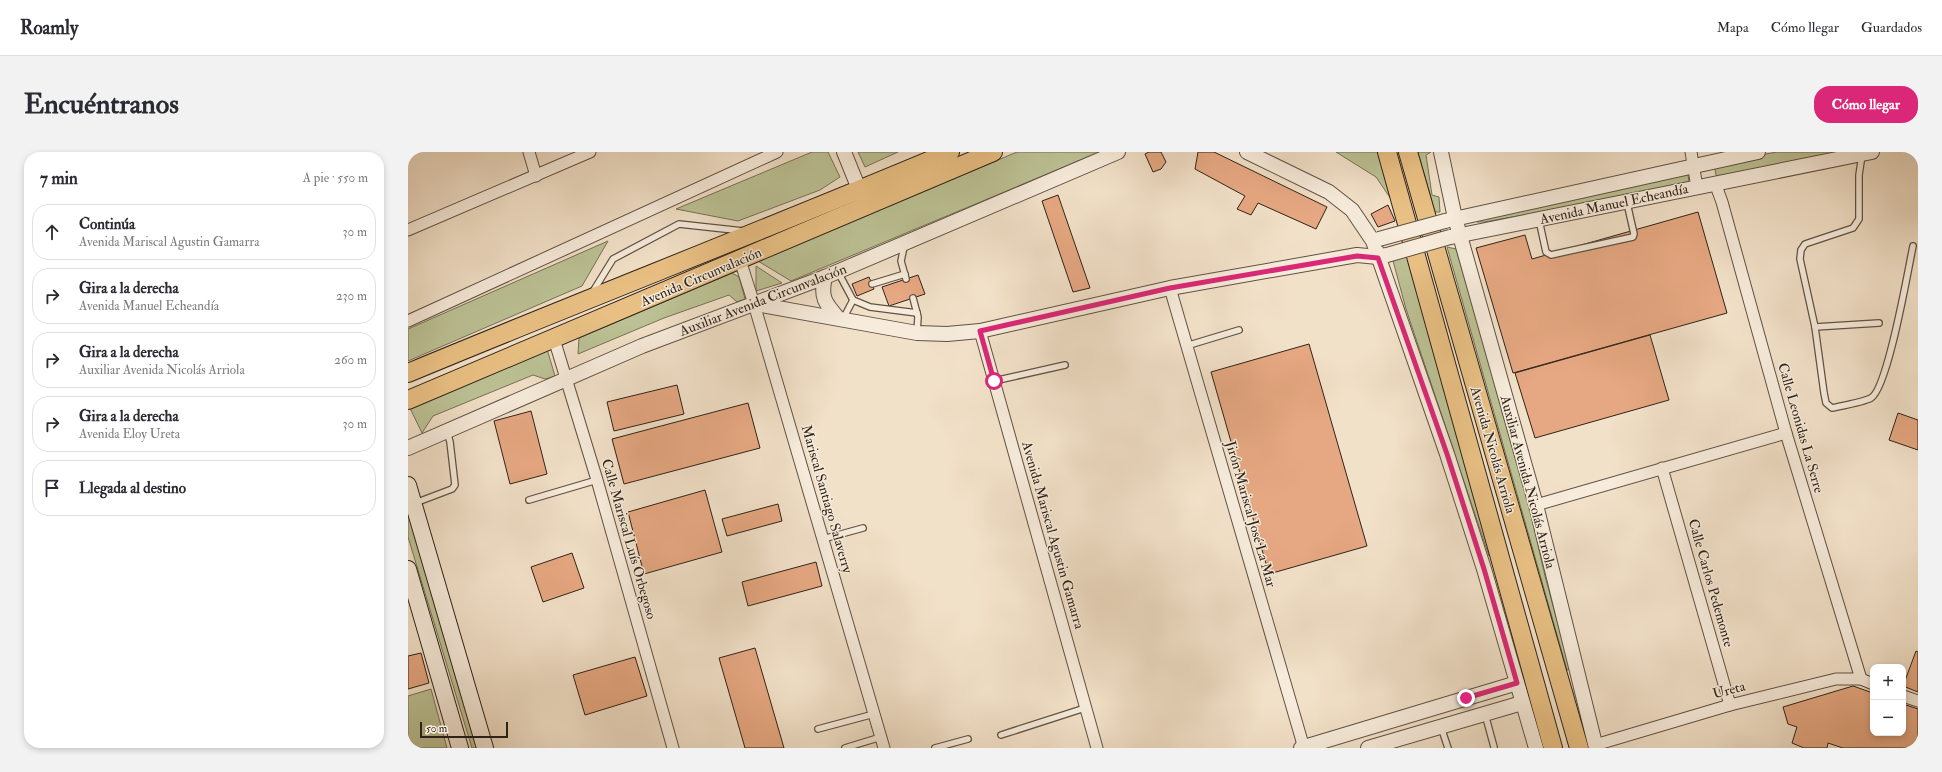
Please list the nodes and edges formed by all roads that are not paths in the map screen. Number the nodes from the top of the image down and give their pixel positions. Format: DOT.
graph roads {
  1 [pos="529,152"];
  2 [pos="590,152"];
  3 [pos="777,152"];
  4 [pos="844,152"];
  5 [pos="950,152"];
  6 [pos="993,152"];
  7 [pos="1118,152"];
  8 [pos="1247,152"];
  9 [pos="1387,152"];
  10 [pos="1408,152"];
  11 [pos="1441,152"];
  12 [pos="1758,152"];
  13 [pos="1867,153"];
  14 [pos="1693,159"];
  15 [pos="536,176"];
  16 [pos="1715,184"];
  17 [pos="1697,187"];
  18 [pos="860,190"];
  19 [pos="1627,202"];
  20 [pos="866,206"];
  21 [pos="1450,219"];
  22 [pos="1540,220"];
  23 [pos="408,230"];
  24 [pos="757,232"];
  25 [pos="1455,236"];
  26 [pos="1376,240"];
  27 [pos="905,243"];
  28 [pos="1913,246"];
  29 [pos="1357,256"];
  30 [pos="1382,256"];
  31 [pos="740,260"];
  32 [pos="831,274"];
  33 [pos="872,284"];
  34 [pos="1170,288"];
  35 [pos="854,291"];
  36 [pos="847,293"];
  37 [pos="589,298"];
  38 [pos="913,298"];
  39 [pos="853,300"];
  40 [pos="754,304"];
  41 [pos="917,313"];
  42 [pos="841,318"];
  43 [pos="408,321"];
  44 [pos="1879,323"];
  45 [pos="1815,327"];
  46 [pos="1239,330"];
  47 [pos="980,331"];
  48 [pos="917,333"];
  49 [pos="554,339"];
  50 [pos="1186,346"];
  51 [pos="1066,365"];
  52 [pos="408,373"];
  53 [pos="568,379"];
  54 [pos="994,381"];
  55 [pos="408,400"];
  56 [pos="447,431"];
  57 [pos="1786,433"];
  58 [pos="408,448"];
  59 [pos="1662,468"];
  60 [pos="597,480"];
  61 [pos="408,485"];
  62 [pos="529,500"];
  63 [pos="413,504"];
  64 [pos="1536,505"];
  65 [pos="863,528"];
  66 [pos="823,539"];
  67 [pos="408,569"];
  68 [pos="1861,679"];
  69 [pos="1517,683"];
  70 [pos="1870,683"];
  71 [pos="1906,697"];
  72 [pos="1466,698"];
  73 [pos="1918,701"];
  74 [pos="1522,703"];
  75 [pos="1730,705"];
  76 [pos="1085,708"];
  77 [pos="874,714"];
  78 [pos="1478,716"];
  79 [pos="1370,727"];
  80 [pos="1441,727"];
  81 [pos="818,729"];
  82 [pos="1001,735"];
  83 [pos="968,739"];
  84 [pos="883,743"];
  85 [pos="1372,747"];
  86 [pos="1494,747"];
  87 [pos="1590,747"];
  88 [pos="460,748"];
  89 [pos="485,748"];
  90 [pos="673,748"];
  91 [pos="844,748"];
  92 [pos="935,748"];
  93 [pos="1097,748"];
  94 [pos="1303,748"];
  95 [pos="1448,748"];
  96 [pos="1536,748"];
  97 [pos="1553,748"];
  1 -- 15 [label="street"];
  2 -- 15 [label="street"];
  3 -- 43 [label="street"];
  4 -- 18 [label="street"];
  5 -- 18 [label="main road, Avenida Circunvalación"];
  6 -- 20 [label="main road, Avenida Circunvalación"];
  7 -- 27 [label="street, Auxiliar Avenida Circunvalación"];
  8 -- 26 [label="street"];
  9 -- 97 [label="main road, Avenida Nicolás Arriola"];
  10 -- 87 [label="main road, Avenida Nicolás Arriola"];
  11 -- 21 [label="street"];
  12 -- 14 [label="street, Avenida Manuel Echeandía"];
  13 -- 16 [label="street, Avenida Manuel Echeandía"];
  13 -- 45 [label="lane"];
  14 -- 17 [label="street"];
  14 -- 21 [label="street, Avenida Manuel Echeandía"];
  15 -- 23 [label="street"];
  16 -- 17 [label="street, Avenida Manuel Echeandía"];
  16 -- 57 [label="street, Calle Leonidas La Serre"];
  17 -- 19 [label="street, Avenida Manuel Echeandía"];
  18 -- 20 [label="street"];
  18 -- 24 [label="main road, Avenida Circunvalación"];
  19 -- 22 [label="street, Avenida Manuel Echeandía"];
  19 -- 22 [label="lane"];
  20 -- 31 [label="main road, Avenida Circunvalación"];
  21 -- 25 [label="street, Auxiliar Avenida Nicolás Arriola"];
  21 -- 26 [label="street, Avenida Manuel Echeandía, bridge"];
  22 -- 25 [label="street, Avenida Manuel Echeandía"];
  24 -- 37 [label="main road, Avenida Circunvalación"];
  24 -- 37 [label="lane"];
  25 -- 30 [label="street, Avenida Manuel Echeandía, bridge"];
  25 -- 64 [label="street, Auxiliar Avenida Nicolás Arriola"];
  26 -- 29 [label="street, Avenida Manuel Echeandía"];
  26 -- 30 [label="street"];
  27 -- 32 [label="street, Auxiliar Avenida Circunvalación"];
  27 -- 33 [label="lane"];
  28 -- 45 [label="lane"];
  29 -- 30 [label="street, Avenida Manuel Echeandía"];
  29 -- 34 [label="street, Avenida Manuel Echeandía"];
  30 -- 69 [label="street"];
  31 -- 40 [label="street, Mariscal Santiago Salaverry"];
  31 -- 49 [label="main road, Avenida Circunvalación"];
  32 -- 36 [label="lane"];
  32 -- 40 [label="street, Auxiliar Avenida Circunvalación"];
  32 -- 42 [label="street"];
  34 -- 47 [label="street, Avenida Manuel Echeandía"];
  34 -- 50 [label="street, Jirón Mariscal José La Mar"];
  35 -- 36 [label="lane"];
  36 -- 39 [label="lane"];
  37 -- 52 [label="main road, Avenida Circunvalación"];
  38 -- 41 [label="lane"];
  39 -- 41 [label="lane"];
  39 -- 42 [label="lane"];
  40 -- 42 [label="street, Avenida Manuel Echeandía"];
  40 -- 53 [label="street, Auxiliar Avenida Circunvalación"];
  40 -- 66 [label="street, Mariscal Santiago Salaverry"];
  41 -- 48 [label="lane"];
  42 -- 48 [label="street, Avenida Manuel Echeandía"];
  44 -- 45 [label="lane"];
  46 -- 50 [label="lane"];
  47 -- 48 [label="street, Avenida Manuel Echeandía"];
  47 -- 54 [label="street, Avenida Mariscal Agustin Gamarra"];
  49 -- 53 [label="street, Calle Mariscal Luís Orbegoso"];
  49 -- 55 [label="main road, Avenida Circunvalación"];
  50 -- 94 [label="street, Jirón Mariscal José La Mar"];
  51 -- 54 [label="lane"];
  53 -- 56 [label="street, Auxiliar Avenida Circunvalación"];
  53 -- 60 [label="street, Calle Mariscal Luís Orbegoso"];
  54 -- 76 [label="street, Avenida Mariscal Agustin Gamarra"];
  56 -- 58 [label="street, Auxiliar Avenida Circunvalación"];
  56 -- 63 [label="lane"];
  57 -- 59 [label="street"];
  57 -- 68 [label="street, Calle Leonidas La Serre"];
  59 -- 64 [label="street"];
  59 -- 75 [label="street, Calle Carlos Pedemonte"];
  60 -- 62 [label="lane"];
  60 -- 90 [label="street, Calle Mariscal Luís Orbegoso"];
  61 -- 63 [label="main road"];
  63 -- 89 [label="main road"];
  64 -- 87 [label="street, Auxiliar Avenida Nicolás Arriola"];
  65 -- 66 [label="lane"];
  66 -- 77 [label="street, Mariscal Santiago Salaverry"];
  67 -- 88 [label="main road"];
  68 -- 70 [label="street, Ureta"];
  68 -- 75 [label="street, Ureta"];
  69 -- 72 [label="street"];
  69 -- 74 [label="street"];
  71 -- 73 [label="street"];
  72 -- 78 [label="street"];
  72 -- 79 [label="street"];
  74 -- 78 [label="street"];
  74 -- 96 [label="street"];
  75 -- 87 [label="street, Ureta"];
  76 -- 82 [label="lane"];
  76 -- 93 [label="street, Avenida Mariscal Agustin Gamarra"];
  77 -- 81 [label="lane"];
  77 -- 84 [label="street, Mariscal Santiago Salaverry"];
  78 -- 80 [label="street"];
  78 -- 86 [label="lane"];
  79 -- 85 [label="street"];
  79 -- 94 [label="street"];
  80 -- 85 [label="street"];
  80 -- 95 [label="lane"];
  83 -- 92 [label="lane"];
  84 -- 91 [label="lane"];
}
